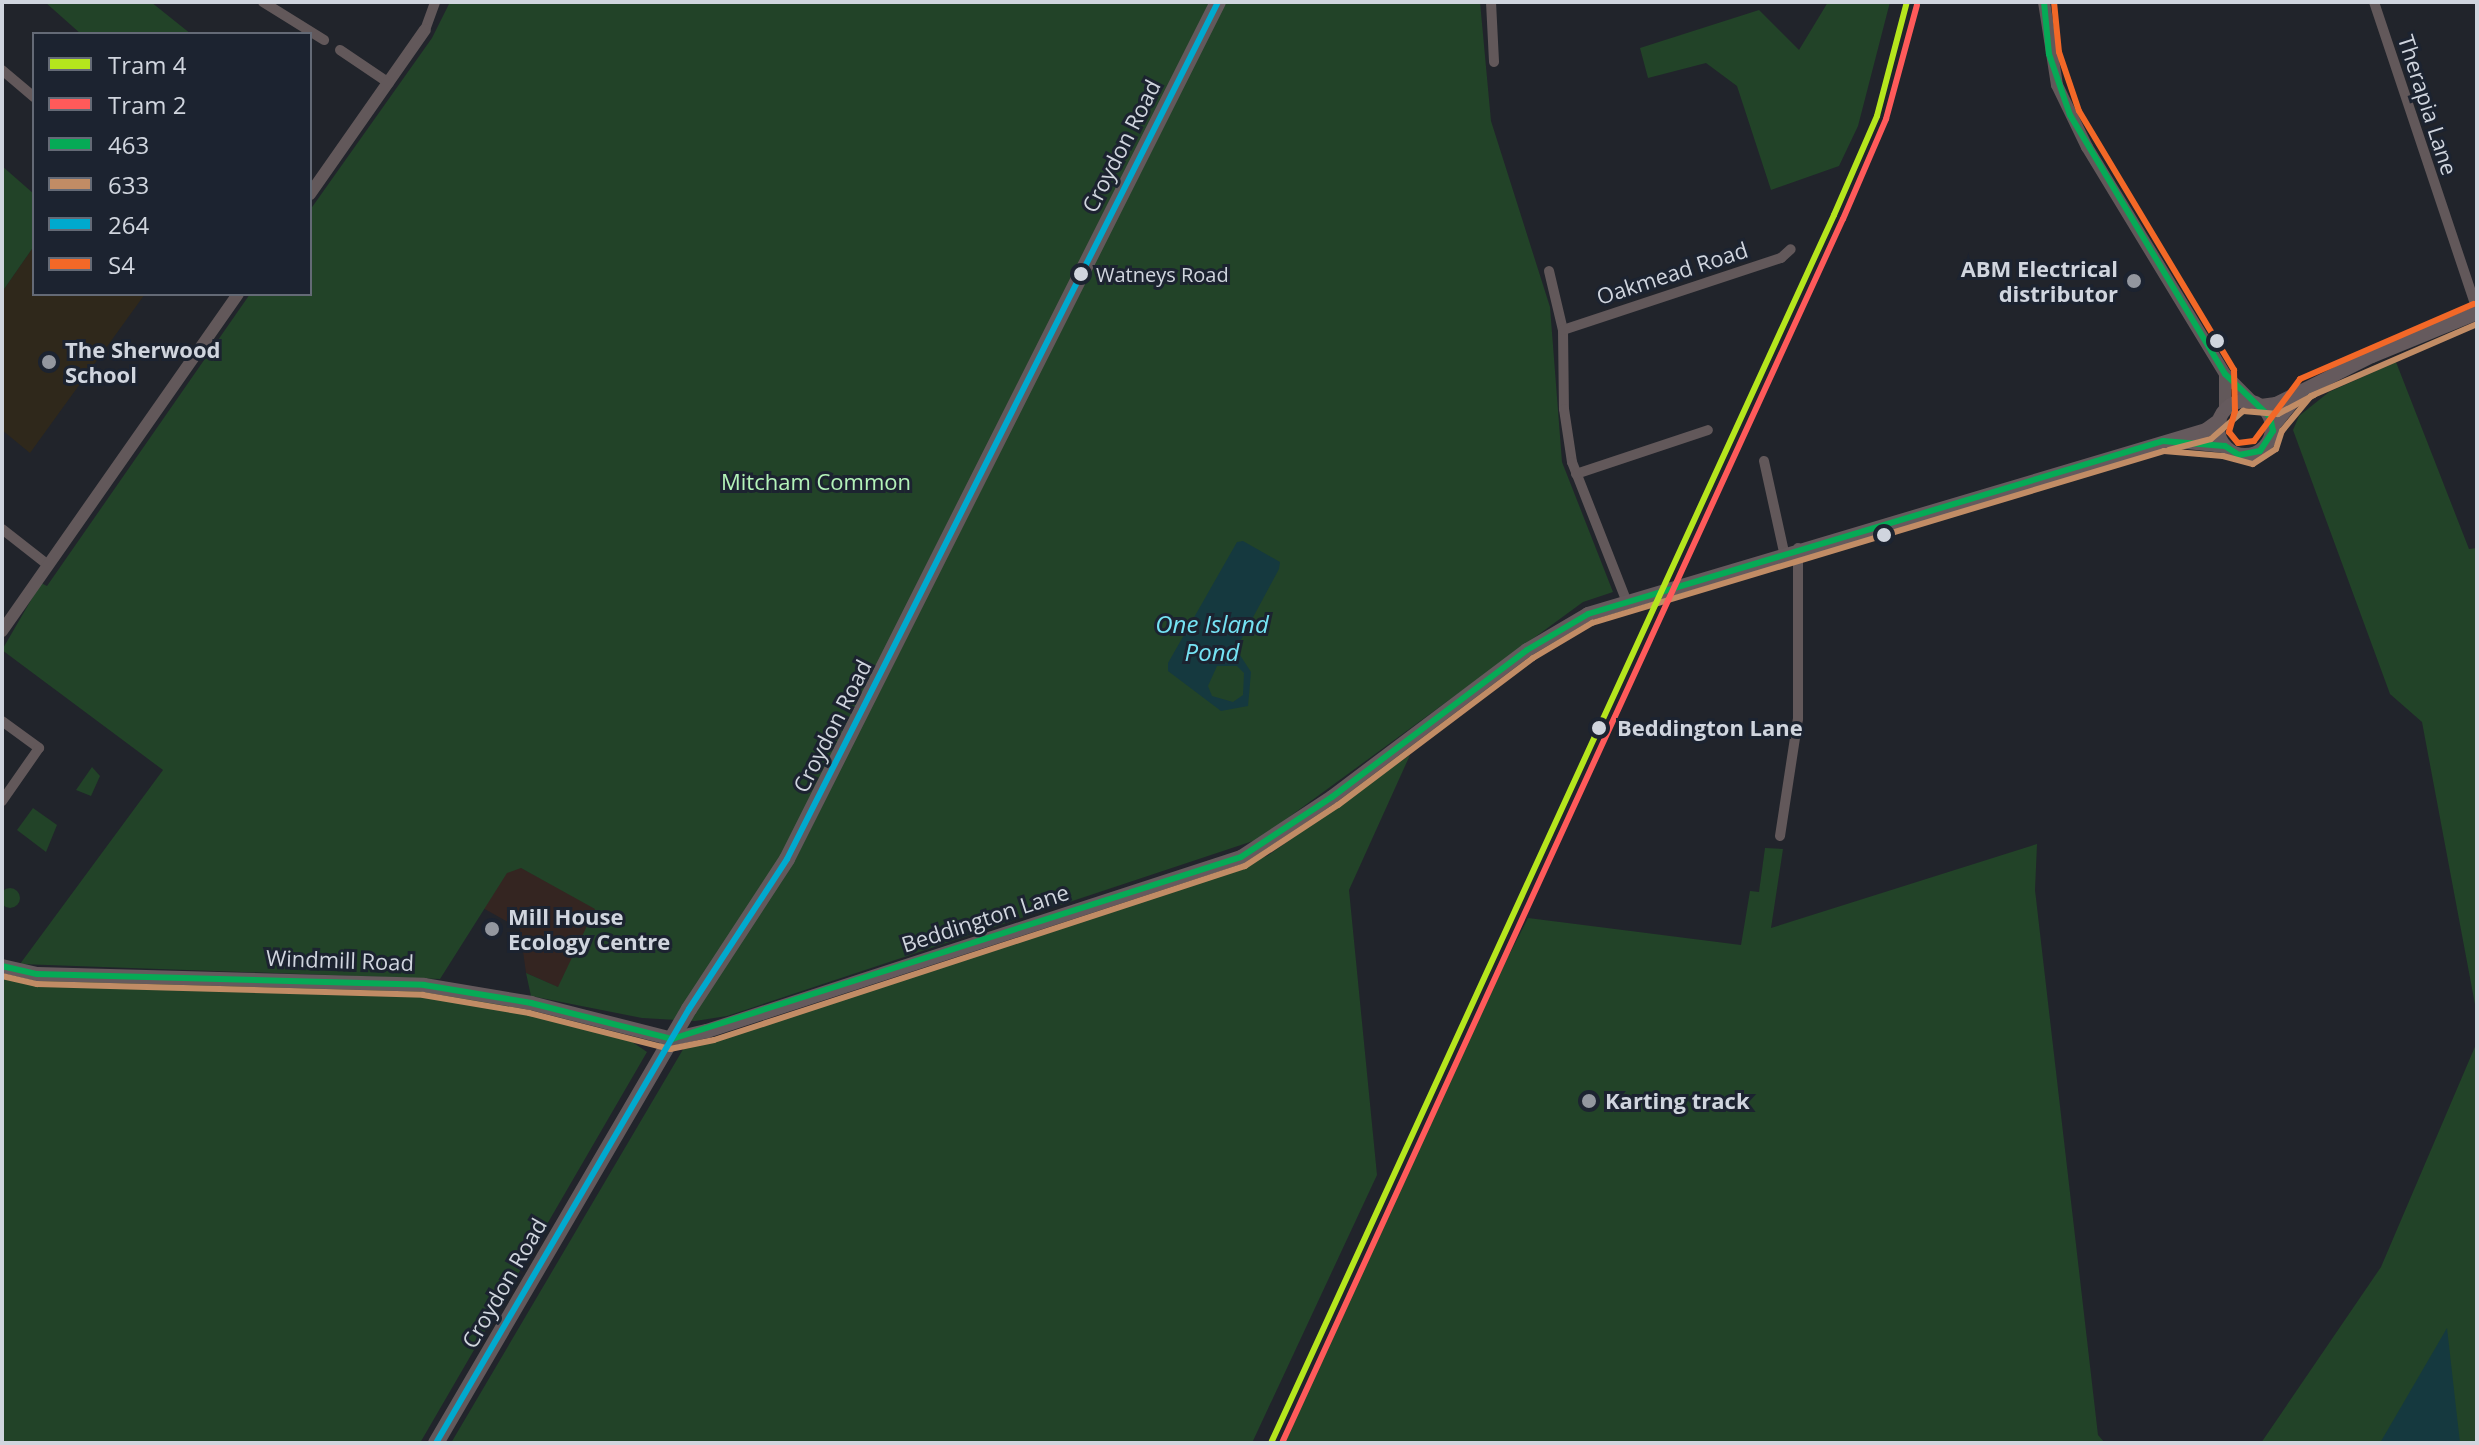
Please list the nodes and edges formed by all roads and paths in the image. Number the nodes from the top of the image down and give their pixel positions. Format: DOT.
graph roads {
  1 [pos="263,2"];
  2 [pos="435,2"];
  3 [pos="1218,2"];
  4 [pos="1491,2"];
  5 [pos="2044,2"];
  6 [pos="2374,2"];
  7 [pos="425,30"];
  8 [pos="311,32"];
  9 [pos="312,33"];
  10 [pos="324,40"];
  11 [pos="340,50"];
  12 [pos="1494,62"];
  13 [pos="2,70"];
  14 [pos="389,83"];
  15 [pos="32,95"];
  16 [pos="312,191"];
  17 [pos="1791,249"];
  18 [pos="1549,271"];
  19 [pos="237,296"];
  20 [pos="2477,311"];
  21 [pos="1563,330"];
  22 [pos="2225,374"];
  23 [pos="2301,391"];
  24 [pos="2256,404"];
  25 [pos="2222,415"];
  26 [pos="2273,426"];
  27 [pos="1708,430"];
  28 [pos="2172,440"];
  29 [pos="2225,446"];
  30 [pos="1764,461"];
  31 [pos="1576,474"];
  32 [pos="2,529"];
  33 [pos="1791,550"];
  34 [pos="48,565"];
  35 [pos="1626,600"];
  36 [pos="2,631"];
  37 [pos="2,721"];
  38 [pos="2,801"];
  39 [pos="1780,836"];
  40 [pos="2,966"];
  41 [pos="672,1039"];
  42 [pos="436,1443"];
  1 -- 8 [label="street"];
  2 -- 7 [label="street"];
  3 -- 41 [label="main road, Croydon Road"];
  4 -- 12 [label="street"];
  5 -- 22 [label="street"];
  6 -- 20 [label="street, Therapia Lane"];
  7 -- 14 [label="street"];
  9 -- 10 [label="street"];
  11 -- 14 [label="street"];
  13 -- 15 [label="street"];
  14 -- 16 [label="street"];
  17 -- 21 [label="street, Oakmead Road"];
  18 -- 21 [label="street"];
  19 -- 34 [label="street"];
  20 -- 23 [label="main road, Beddington Lane"];
  21 -- 31 [label="street"];
  22 -- 24 [label="street"];
  22 -- 25 [label="street"];
  23 -- 24 [label="main road, Beddington Lane"];
  23 -- 26 [label="main road, Beddington Lane"];
  24 -- 25 [label="main road, Beddington Lane"];
  24 -- 26 [label="main road"];
  25 -- 28 [label="main road, Beddington Lane"];
  25 -- 29 [label="main road"];
  26 -- 29 [label="main road, Beddington Lane"];
  27 -- 31 [label="street"];
  28 -- 29 [label="main road, Beddington Lane"];
  28 -- 33 [label="main road, Beddington Lane"];
  30 -- 33 [label="street"];
  31 -- 35 [label="street"];
  32 -- 34 [label="street"];
  33 -- 35 [label="main road, Beddington Lane"];
  33 -- 39 [label="street"];
  34 -- 36 [label="street"];
  35 -- 41 [label="main road, Beddington Lane"];
  37 -- 38 [label="street"];
  40 -- 41 [label="main road, Windmill Road"];
  41 -- 42 [label="main road, Croydon Road"];
}
